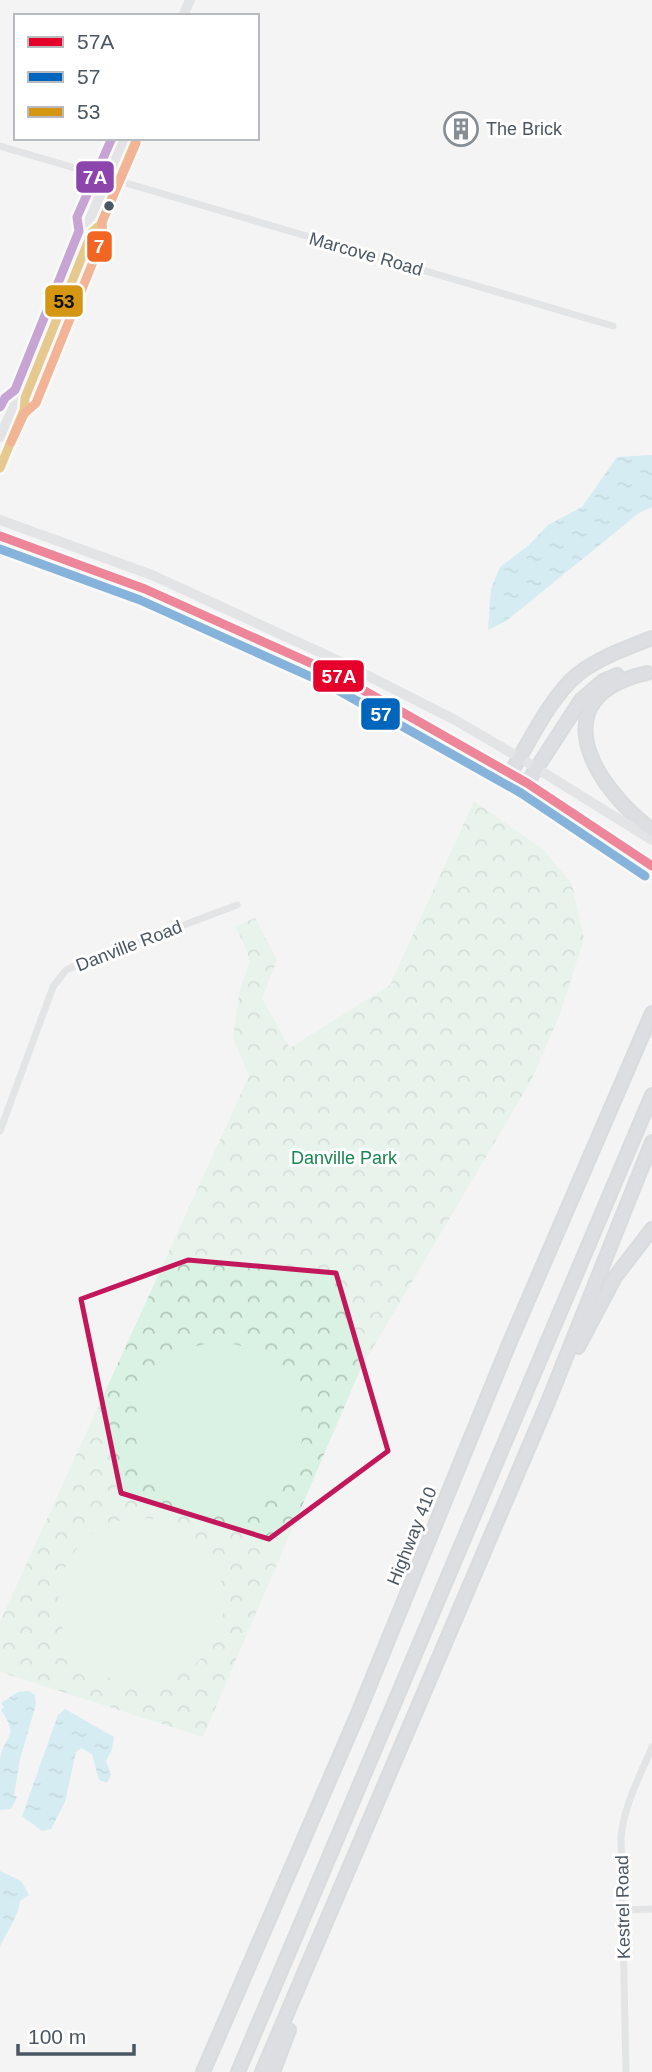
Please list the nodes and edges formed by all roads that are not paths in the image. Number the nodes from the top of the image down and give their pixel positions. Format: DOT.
graph roads {
  1 [pos="124,140"];
  2 [pos="136,140"];
  3 [pos="0,146"];
  4 [pos="108,178"];
  5 [pos="119,181"];
  6 [pos="92,232"];
  7 [pos="613,327"];
  8 [pos="25,398"];
  9 [pos="0,437"];
  10 [pos="0,468"];
  11 [pos="0,520"];
  12 [pos="0,536"];
  13 [pos="652,638"];
  14 [pos="649,673"];
  15 [pos="520,758"];
  16 [pos="537,767"];
  17 [pos="510,774"];
  18 [pos="527,783"];
  19 [pos="652,830"];
  20 [pos="652,840"];
  21 [pos="652,866"];
  22 [pos="237,905"];
  23 [pos="652,1013"];
  24 [pos="652,1095"];
  25 [pos="0,1131"];
  26 [pos="652,1142"];
  27 [pos="652,1229"];
  28 [pos="548,1402"];
  29 [pos="652,1747"];
  30 [pos="350,1870"];
  31 [pos="652,1909"];
  32 [pos="624,1910"];
  33 [pos="203,2072"];
  34 [pos="238,2072"];
  35 [pos="262,2072"];
  36 [pos="273,2072"];
  37 [pos="626,2072"];
  1 -- 4 [label="main road"];
  2 -- 5 [label="main road"];
  3 -- 4 [label="street, Marcove Road"];
  4 -- 5 [label="street, Marcove Road"];
  4 -- 6 [label="main road"];
  5 -- 6 [label="main road"];
  5 -- 7 [label="street, Marcove Road"];
  6 -- 8 [label="main road"];
  8 -- 9 [label="main road"];
  8 -- 10 [label="main road"];
  11 -- 15 [label="main road"];
  12 -- 17 [label="main road"];
  13 -- 15 [label="highway"];
  14 -- 16 [label="highway"];
  14 -- 19 [label="highway"];
  15 -- 16 [label="main road"];
  15 -- 17 [label="highway"];
  16 -- 18 [label="highway"];
  16 -- 20 [label="main road"];
  17 -- 18 [label="main road"];
  18 -- 21 [label="main road"];
  22 -- 25 [label="street, Danville Road"];
  23 -- 33 [label="highway, Highway 410"];
  24 -- 34 [label="highway"];
  26 -- 28 [label="highway"];
  27 -- 28 [label="highway"];
  28 -- 30 [label="highway"];
  29 -- 32 [label="street, Kestrel Road"];
  30 -- 35 [label="highway"];
  30 -- 36 [label="highway"];
  31 -- 32 [label="street"];
  32 -- 37 [label="street, Kestrel Road"];
}
